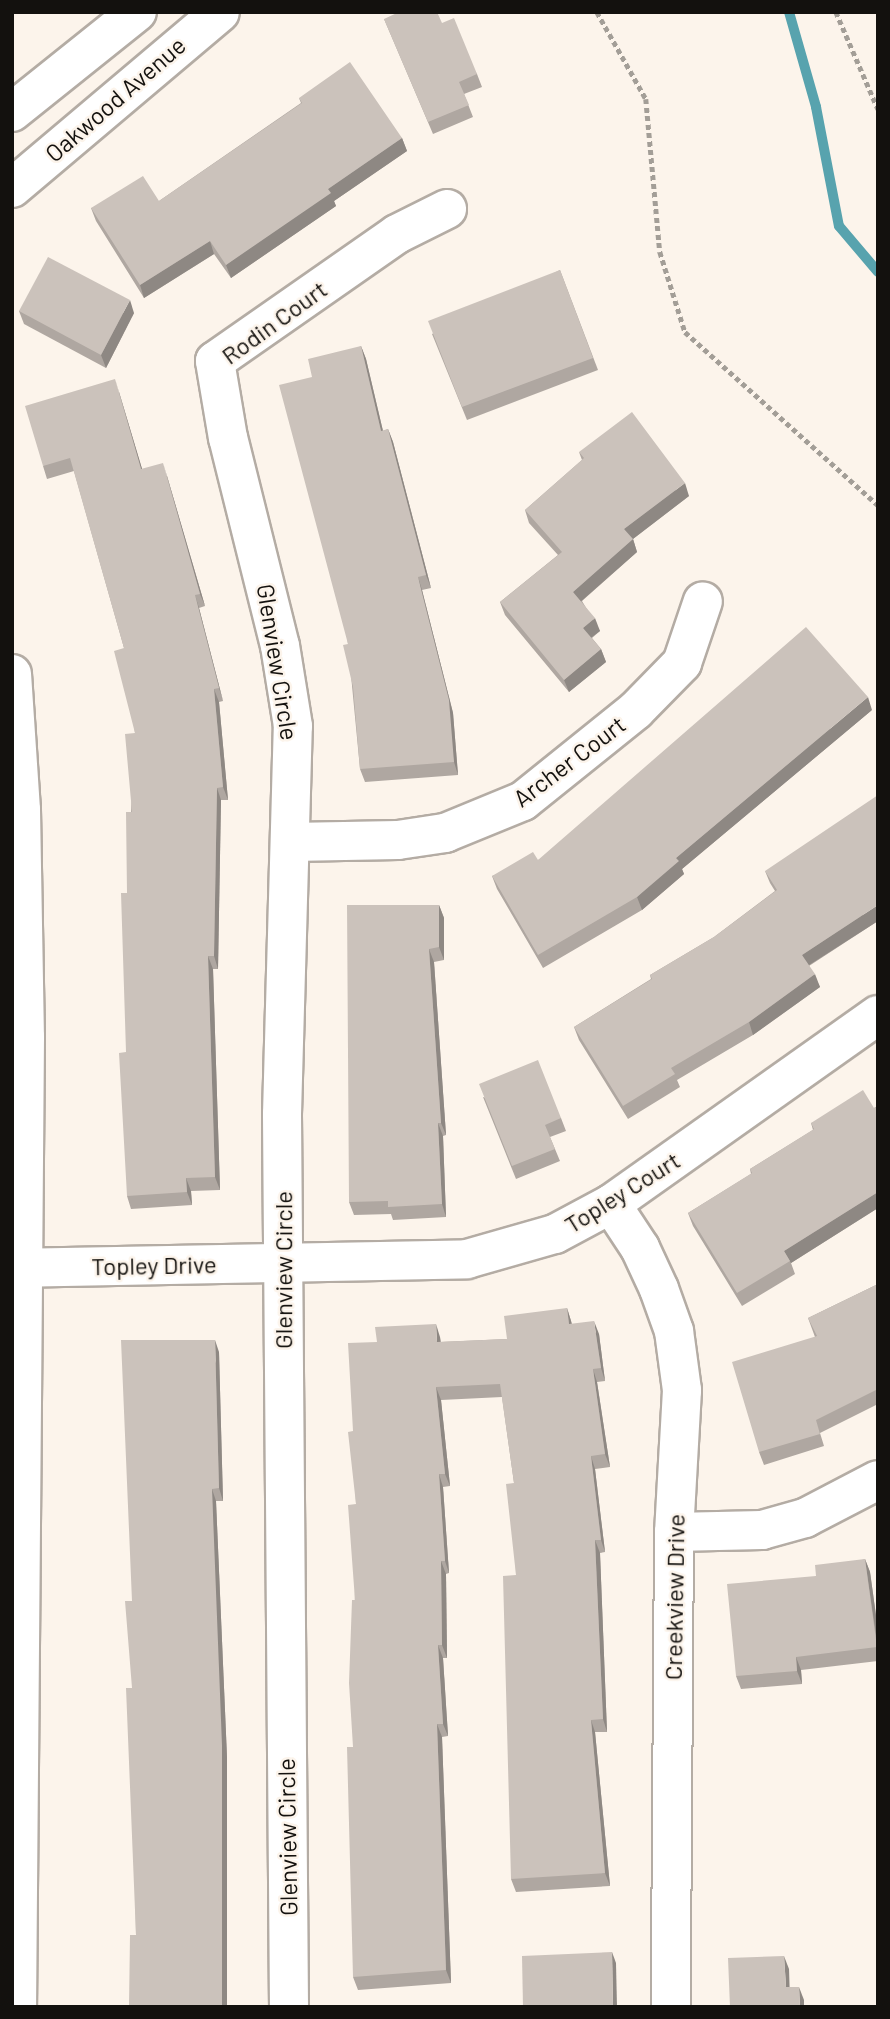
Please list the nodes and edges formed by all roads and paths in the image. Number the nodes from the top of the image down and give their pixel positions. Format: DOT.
graph roads {
  1 [pos="137,12"];
  2 [pos="220,12"];
  3 [pos="597,12"];
  4 [pos="836,12"];
  5 [pos="878,109"];
  6 [pos="12,112"];
  7 [pos="12,188"];
  8 [pos="447,209"];
  9 [pos="878,505"];
  10 [pos="254,537"];
  11 [pos="703,601"];
  12 [pos="12,674"];
  13 [pos="291,842"];
  14 [pos="878,1015"];
  15 [pos="611,1204"];
  16 [pos="284,1263"];
  17 [pos="18,1268"];
  18 [pos="878,1480"];
  19 [pos="674,1532"];
  20 [pos="17,2007"];
  21 [pos="289,2007"];
  22 [pos="671,2007"];
  1 -- 6 [label="street, Oakwood Avenue"];
  2 -- 7 [label="street, Oakwood Avenue"];
  3 -- 9 [label="path"];
  4 -- 5 [label="path"];
  8 -- 10 [label="street, Rodin Court"];
  10 -- 13 [label="street, Glenview Circle"];
  11 -- 13 [label="street, Archer Court"];
  12 -- 17 [label="street"];
  13 -- 16 [label="street, Glenview Circle"];
  14 -- 15 [label="street, Topley Court"];
  15 -- 16 [label="street, Topley Court"];
  15 -- 19 [label="street, Creekview Drive"];
  16 -- 17 [label="street, Topley Drive"];
  16 -- 21 [label="street, Glenview Circle"];
  17 -- 20 [label="street"];
  18 -- 19 [label="street"];
  19 -- 22 [label="street, Creekview Drive"];
}
